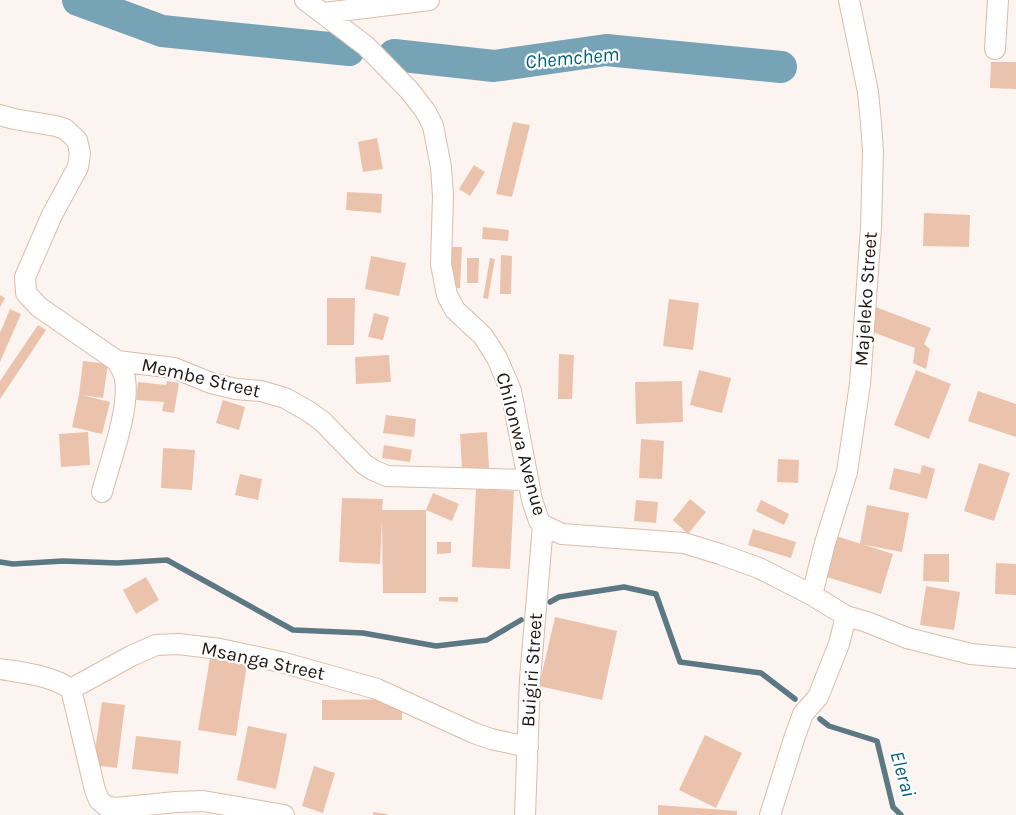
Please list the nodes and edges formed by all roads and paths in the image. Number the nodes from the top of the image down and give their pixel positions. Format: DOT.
graph roads {
  1 [pos="429,0"];
  2 [pos="849,0"];
  3 [pos="998,0"];
  4 [pos="317,5"];
  5 [pos="995,49"];
  6 [pos="0,115"];
  7 [pos="117,361"];
  8 [pos="528,480"];
  9 [pos="102,492"];
  10 [pos="543,526"];
  11 [pos="812,595"];
  12 [pos="846,616"];
  13 [pos="1016,658"];
  14 [pos="0,669"];
  15 [pos="70,689"];
  16 [pos="528,747"];
  17 [pos="284,815"];
  18 [pos="526,815"];
  19 [pos="770,815"];
  1 -- 4 [label="street"];
  2 -- 11 [label="street, Majeleko Street"];
  3 -- 5 [label="street"];
  4 -- 8 [label="street, Chilonwa Avenue"];
  6 -- 7 [label="street, Membe Street"];
  7 -- 8 [label="street, Membe Street"];
  7 -- 9 [label="street"];
  8 -- 10 [label="street, Chilonwa Avenue"];
  10 -- 11 [label="street, Chilonwa Avenue"];
  10 -- 16 [label="street, Buigiri Street"];
  11 -- 12 [label="street, Chilonwa Avenue"];
  12 -- 13 [label="street, Chilonwa Avenue"];
  12 -- 19 [label="street"];
  14 -- 15 [label="street"];
  15 -- 16 [label="street, Msanga Street"];
  15 -- 17 [label="street"];
  16 -- 18 [label="street, Buigiri Street"];
}
